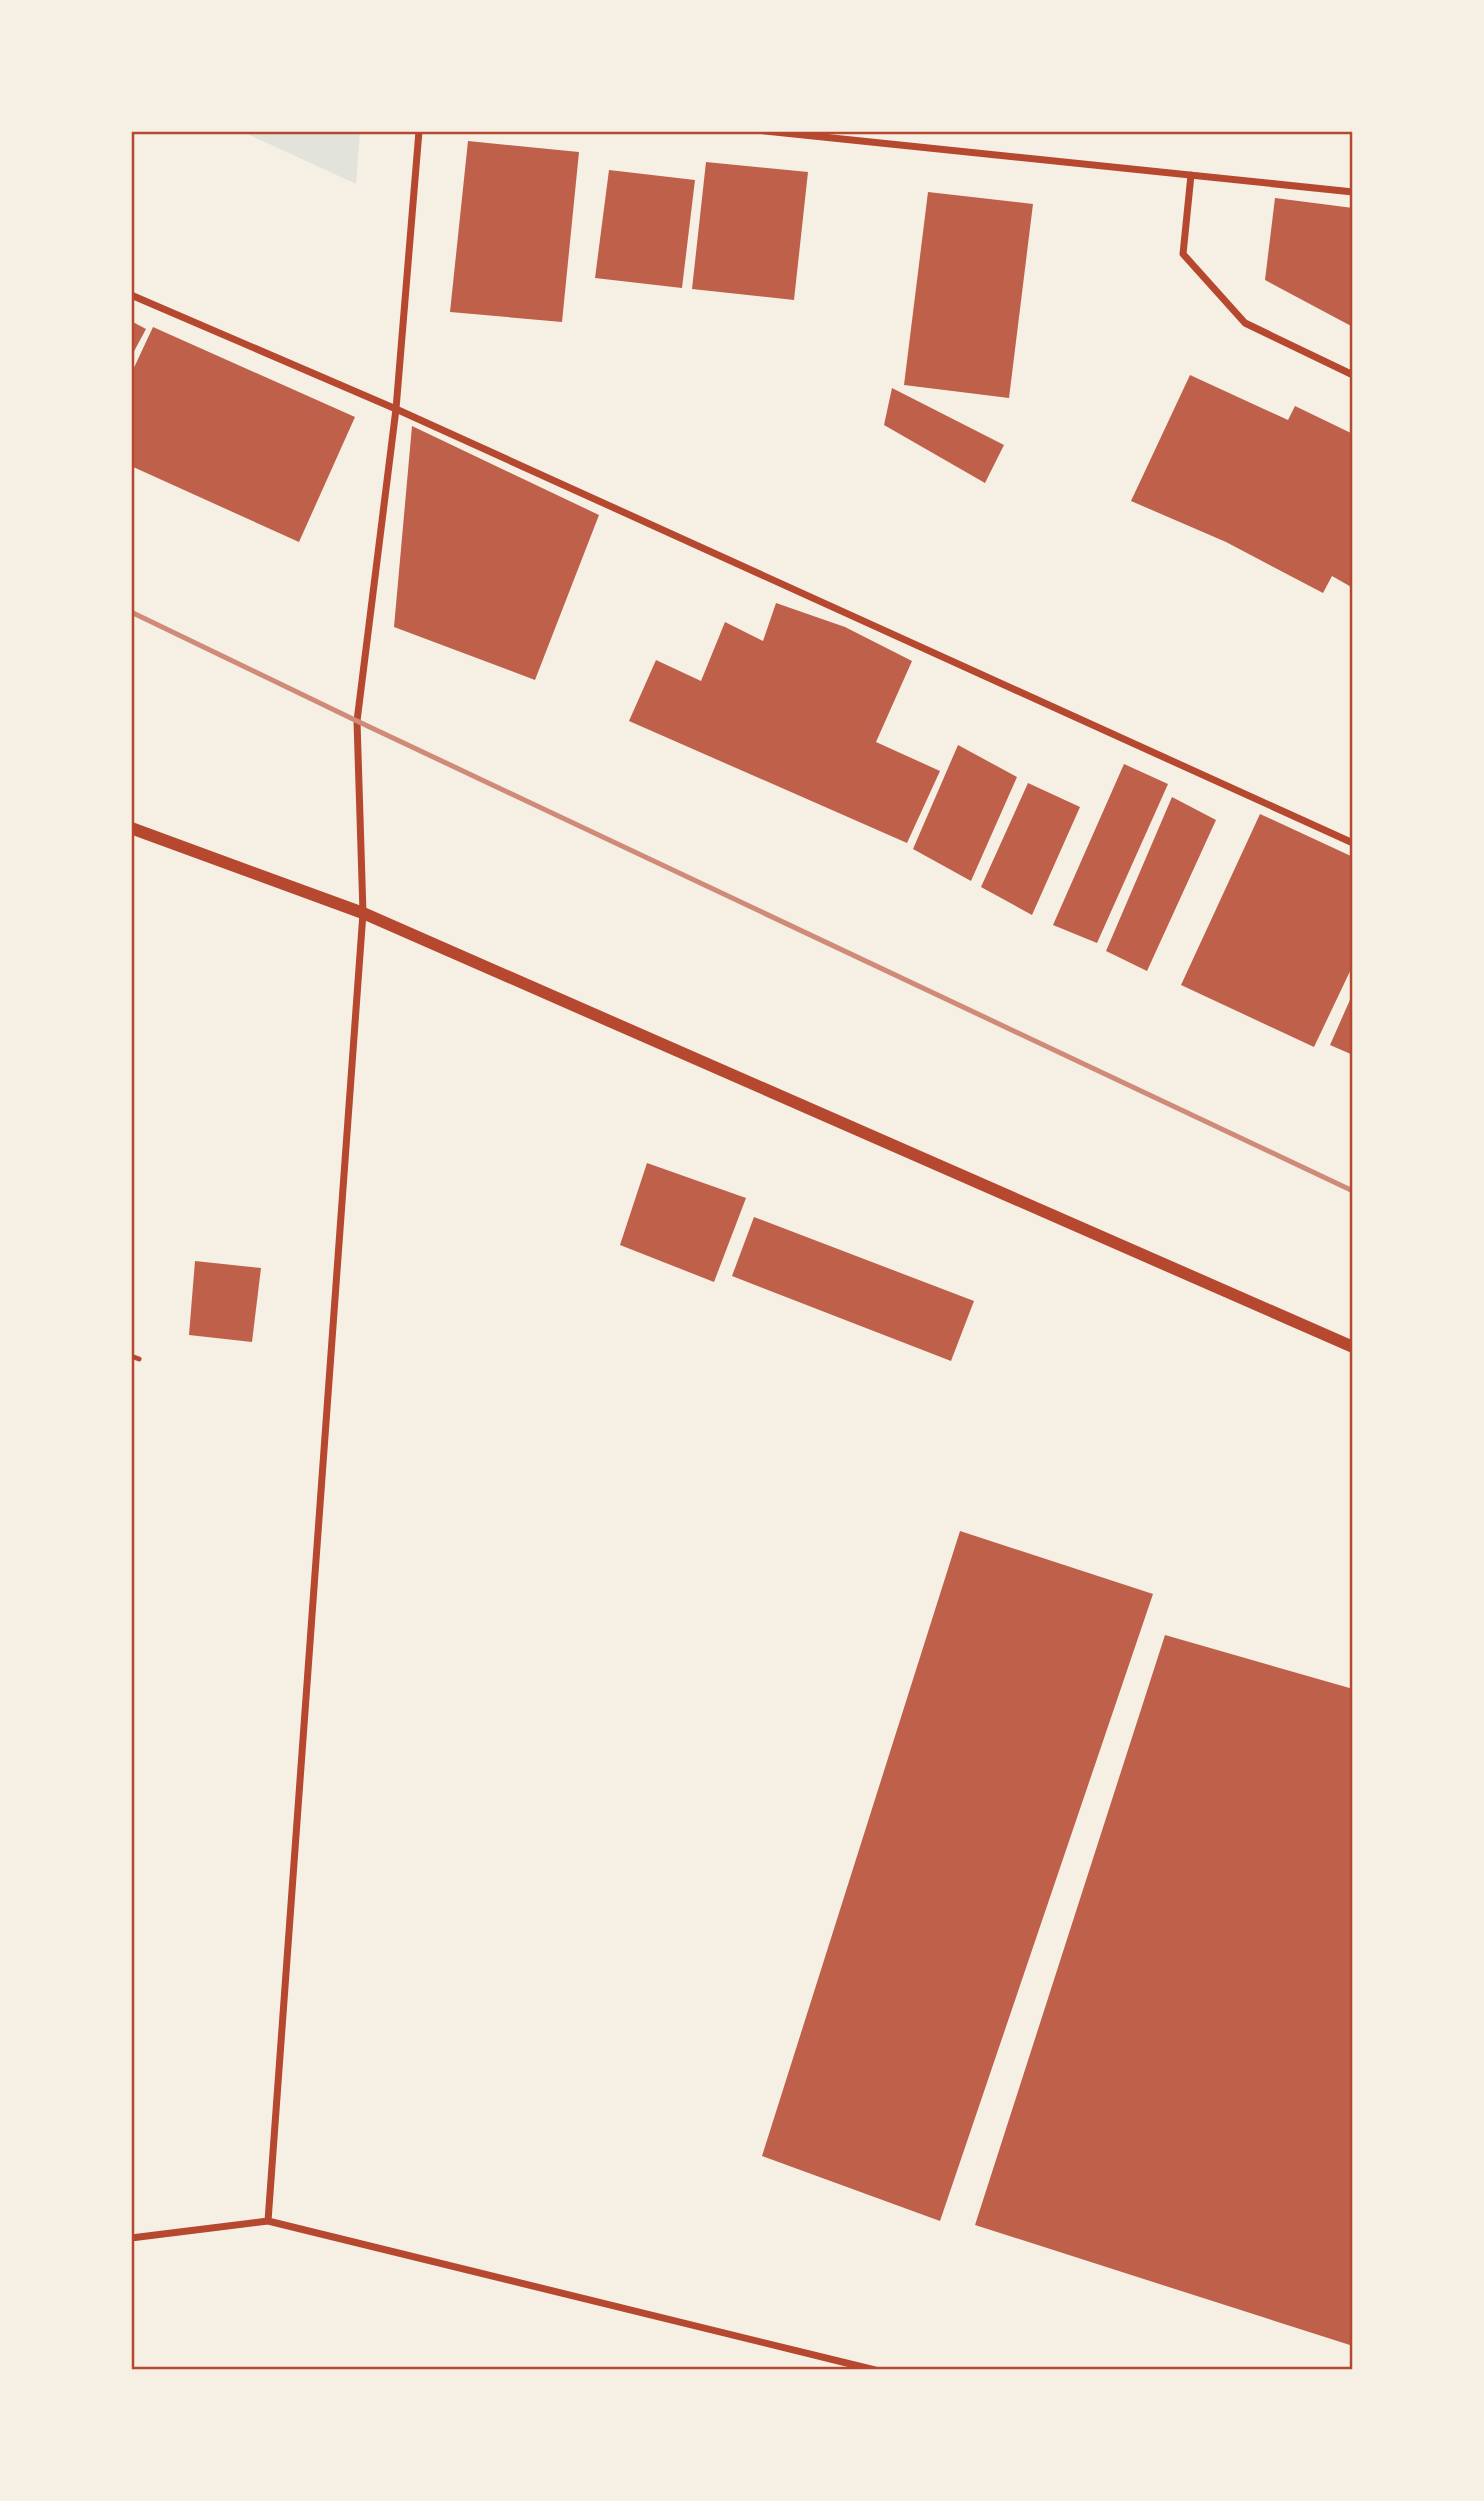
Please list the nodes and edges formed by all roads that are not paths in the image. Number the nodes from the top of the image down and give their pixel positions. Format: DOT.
graph roads {
  1 [pos="419,131"];
  2 [pos="765,131"];
  3 [pos="1191,175"];
  4 [pos="1353,191"];
  5 [pos="131,295"];
  6 [pos="1353,375"];
  7 [pos="396,409"];
  8 [pos="131,828"];
  9 [pos="1353,844"];
  10 [pos="363,913"];
  11 [pos="1353,1347"];
  12 [pos="131,1356"];
  13 [pos="139,1359"];
  14 [pos="268,2221"];
  15 [pos="131,2238"];
  16 [pos="875,2370"];
  1 -- 7 [label="street"];
  2 -- 3 [label="street"];
  3 -- 4 [label="street"];
  3 -- 6 [label="street"];
  5 -- 7 [label="street"];
  7 -- 9 [label="street"];
  7 -- 10 [label="street"];
  8 -- 10 [label="street"];
  10 -- 11 [label="street"];
  10 -- 14 [label="street"];
  12 -- 13 [label="lane"];
  14 -- 15 [label="street"];
  14 -- 16 [label="street"];
}
